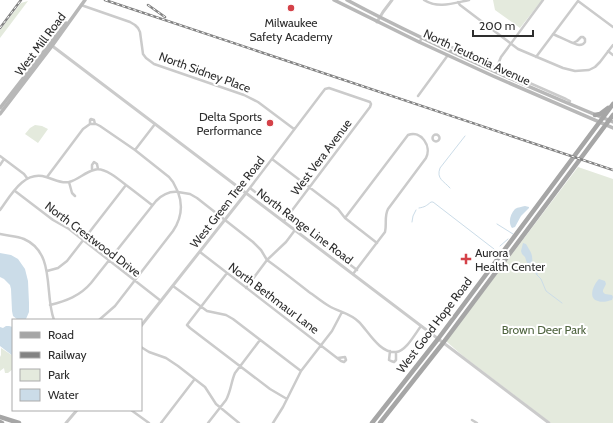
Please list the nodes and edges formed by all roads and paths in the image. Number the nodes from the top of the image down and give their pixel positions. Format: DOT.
graph roads {
  1 [pos="85,0"];
  2 [pos="334,0"];
  3 [pos="347,0"];
  4 [pos="392,0"];
  5 [pos="424,0"];
  6 [pos="469,0"];
  7 [pos="544,0"];
  8 [pos="578,1"];
  9 [pos="458,2"];
  10 [pos="81,5"];
  11 [pos="380,17"];
  12 [pos="377,22"];
  13 [pos="613,27"];
  14 [pos="553,34"];
  15 [pos="422,38"];
  16 [pos="419,42"];
  17 [pos="572,43"];
  18 [pos="510,44"];
  19 [pos="613,44"];
  20 [pos="51,45"];
  21 [pos="451,52"];
  22 [pos="608,52"];
  23 [pos="613,55"];
  24 [pos="448,56"];
  25 [pos="536,57"];
  26 [pos="495,70"];
  27 [pos="493,76"];
  28 [pos="418,96"];
  29 [pos="371,104"];
  30 [pos="613,104"];
  31 [pos="0,108"];
  32 [pos="613,110"];
  33 [pos="0,114"];
  34 [pos="595,115"];
  35 [pos="613,116"];
  36 [pos="606,122"];
  37 [pos="156,124"];
  38 [pos="613,128"];
  39 [pos="294,129"];
  40 [pos="433,140"];
  41 [pos="426,143"];
  42 [pos="135,150"];
  43 [pos="0,156"];
  44 [pos="4,159"];
  45 [pos="272,159"];
  46 [pos="0,165"];
  47 [pos="98,169"];
  48 [pos="92,170"];
  49 [pos="47,177"];
  50 [pos="27,178"];
  51 [pos="69,182"];
  52 [pos="126,185"];
  53 [pos="250,188"];
  54 [pos="309,188"];
  55 [pos="15,191"];
  56 [pos="178,192"];
  57 [pos="246,193"];
  58 [pos="75,196"];
  59 [pos="152,205"];
  60 [pos="0,210"];
  61 [pos="287,217"];
  62 [pos="345,218"];
  63 [pos="225,220"];
  64 [pos="284,221"];
  65 [pos="295,230"];
  66 [pos="0,234"];
  67 [pos="83,240"];
  68 [pos="378,243"];
  69 [pos="324,246"];
  70 [pos="321,250"];
  71 [pos="200,252"];
  72 [pos="109,260"];
  73 [pos="267,260"];
  74 [pos="357,270"];
  75 [pos="47,272"];
  76 [pos="227,273"];
  77 [pos="353,274"];
  78 [pos="135,280"];
  79 [pos="173,286"];
  80 [pos="246,288"];
  81 [pos="161,301"];
  82 [pos="50,305"];
  83 [pos="201,306"];
  84 [pos="342,312"];
  85 [pos="54,319"];
  86 [pos="100,319"];
  87 [pos="142,325"];
  88 [pos="421,326"];
  89 [pos="438,339"];
  90 [pos="260,340"];
  91 [pos="443,343"];
  92 [pos="321,345"];
  93 [pos="142,348"];
  94 [pos="390,352"];
  95 [pos="396,352"];
  96 [pos="338,358"];
  97 [pos="240,366"];
  98 [pos="301,371"];
  99 [pos="194,380"];
  100 [pos="288,399"];
  101 [pos="220,408"];
  102 [pos="76,411"];
  103 [pos="132,411"];
  104 [pos="0,417"];
  105 [pos="472,420"];
  106 [pos="20,423"];
  107 [pos="66,423"];
  108 [pos="149,423"];
  109 [pos="161,423"];
  110 [pos="208,423"];
  111 [pos="240,423"];
  112 [pos="273,423"];
  113 [pos="372,423"];
  114 [pos="380,423"];
  115 [pos="477,423"];
  116 [pos="549,423"];
  1 -- 10 [label="main road, West Mill Road"];
  2 -- 12 [label="main road, North Teutonia Avenue"];
  3 -- 11 [label="main road, North Teutonia Avenue"];
  4 -- 11 [label="street"];
  5 -- 9 [label="street"];
  6 -- 9 [label="street"];
  7 -- 18 [label="street"];
  8 -- 13 [label="street"];
  8 -- 14 [label="street"];
  9 -- 18 [label="street"];
  10 -- 20 [label="main road, West Mill Road"];
  10 -- 39 [label="street, North Sidney Place"];
  11 -- 12 [label="street"];
  11 -- 15 [label="main road, North Teutonia Avenue"];
  12 -- 16 [label="main road, North Teutonia Avenue"];
  14 -- 17 [label="street"];
  14 -- 25 [label="street"];
  15 -- 16 [label="street"];
  15 -- 21 [label="main road, North Teutonia Avenue"];
  15 -- 26 [label="street, North Teutonia Avenue"];
  16 -- 24 [label="main road, North Teutonia Avenue"];
  17 -- 17 [label="street"];
  18 -- 25 [label="street"];
  18 -- 26 [label="street"];
  19 -- 22 [label="street"];
  20 -- 31 [label="main road, West Mill Road"];
  20 -- 33 [label="main road, West Mill Road"];
  20 -- 37 [label="street, North Range Line Road"];
  21 -- 24 [label="street"];
  21 -- 26 [label="main road, North Teutonia Avenue"];
  22 -- 23 [label="street"];
  22 -- 25 [label="street"];
  24 -- 27 [label="main road, North Teutonia Avenue"];
  24 -- 28 [label="street"];
  26 -- 27 [label="street"];
  26 -- 34 [label="main road, North Teutonia Avenue"];
  27 -- 36 [label="main road, North Teutonia Avenue"];
  29 -- 39 [label="street, West Green Tree Road"];
  29 -- 54 [label="street, West Vera Avenue"];
  30 -- 34 [label="main road"];
  30 -- 36 [label="main road, West Good Hope Road"];
  32 -- 36 [label="main road"];
  34 -- 36 [label="main road, North Teutonia Avenue"];
  35 -- 36 [label="main road, West Good Hope Road"];
  36 -- 38 [label="main road, North Teutonia Avenue"];
  36 -- 89 [label="main road, West Good Hope Road"];
  36 -- 91 [label="main road, West Good Hope Road"];
  37 -- 42 [label="street"];
  37 -- 57 [label="street, North Range Line Road"];
  39 -- 45 [label="street, West Green Tree Road"];
  40 -- 41 [label="street"];
  41 -- 62 [label="street"];
  41 -- 68 [label="street"];
  42 -- 49 [label="street"];
  42 -- 56 [label="street"];
  43 -- 44 [label="street"];
  44 -- 46 [label="street"];
  44 -- 50 [label="street"];
  45 -- 53 [label="street, West Green Tree Road"];
  45 -- 54 [label="street"];
  47 -- 48 [label="street"];
  47 -- 48 [label="street"];
  47 -- 52 [label="street"];
  48 -- 51 [label="street"];
  49 -- 50 [label="street"];
  49 -- 51 [label="street"];
  50 -- 55 [label="street"];
  51 -- 58 [label="street"];
  52 -- 59 [label="street"];
  52 -- 67 [label="street"];
  53 -- 57 [label="street, West Green Tree Road"];
  53 -- 61 [label="street"];
  54 -- 61 [label="street, West Vera Avenue"];
  54 -- 62 [label="street"];
  55 -- 60 [label="street"];
  55 -- 67 [label="street, North Crestwood Drive"];
  56 -- 59 [label="street"];
  56 -- 63 [label="street"];
  56 -- 78 [label="street"];
  57 -- 63 [label="street, West Green Tree Road"];
  57 -- 64 [label="street, North Range Line Road"];
  59 -- 72 [label="street"];
  61 -- 64 [label="street, West Vera Avenue"];
  61 -- 69 [label="street"];
  62 -- 68 [label="street"];
  63 -- 71 [label="street, West Green Tree Road"];
  63 -- 73 [label="street"];
  64 -- 65 [label="street, North Range Line Road"];
  65 -- 70 [label="street, North Range Line Road"];
  65 -- 73 [label="street"];
  66 -- 75 [label="street"];
  67 -- 72 [label="street, North Crestwood Drive"];
  67 -- 75 [label="street"];
  68 -- 74 [label="street"];
  69 -- 70 [label="street"];
  69 -- 74 [label="street"];
  70 -- 77 [label="street, North Range Line Road"];
  71 -- 76 [label="street, North Bethmaur Lane"];
  71 -- 79 [label="street, West Green Tree Road"];
  72 -- 78 [label="street, North Crestwood Drive"];
  72 -- 82 [label="street"];
  73 -- 80 [label="street"];
  73 -- 84 [label="street"];
  74 -- 77 [label="street"];
  75 -- 82 [label="street"];
  76 -- 80 [label="street, North Bethmaur Lane"];
  76 -- 83 [label="street"];
  77 -- 88 [label="street, North Range Line Road"];
  78 -- 81 [label="street, North Crestwood Drive"];
  78 -- 86 [label="street"];
  79 -- 81 [label="street, West Green Tree Road"];
  79 -- 83 [label="street"];
  80 -- 92 [label="street, North Bethmaur Lane"];
  81 -- 87 [label="street, West Green Tree Road"];
  82 -- 85 [label="street"];
  83 -- 90 [label="street"];
  83 -- 97 [label="street"];
  84 -- 92 [label="street"];
  84 -- 94 [label="street"];
  88 -- 89 [label="street, North Range Line Road"];
  88 -- 95 [label="street"];
  89 -- 91 [label="street, North Range Line Road"];
  89 -- 113 [label="main road, West Good Hope Road"];
  90 -- 97 [label="street"];
  90 -- 98 [label="street"];
  91 -- 114 [label="main road, West Good Hope Road"];
  91 -- 116 [label="street, North Range Line Road"];
  92 -- 96 [label="street, North Bethmaur Lane"];
  92 -- 98 [label="street"];
  93 -- 99 [label="street"];
  94 -- 95 [label="street"];
  94 -- 95 [label="street"];
  97 -- 100 [label="street"];
  97 -- 101 [label="street"];
  98 -- 100 [label="street"];
  99 -- 101 [label="street"];
  99 -- 109 [label="street"];
  100 -- 112 [label="street"];
  101 -- 110 [label="street"];
  101 -- 111 [label="street"];
  102 -- 107 [label="street"];
  103 -- 108 [label="street"];
  104 -- 106 [label="main road"];
  105 -- 115 [label="street"];
}
